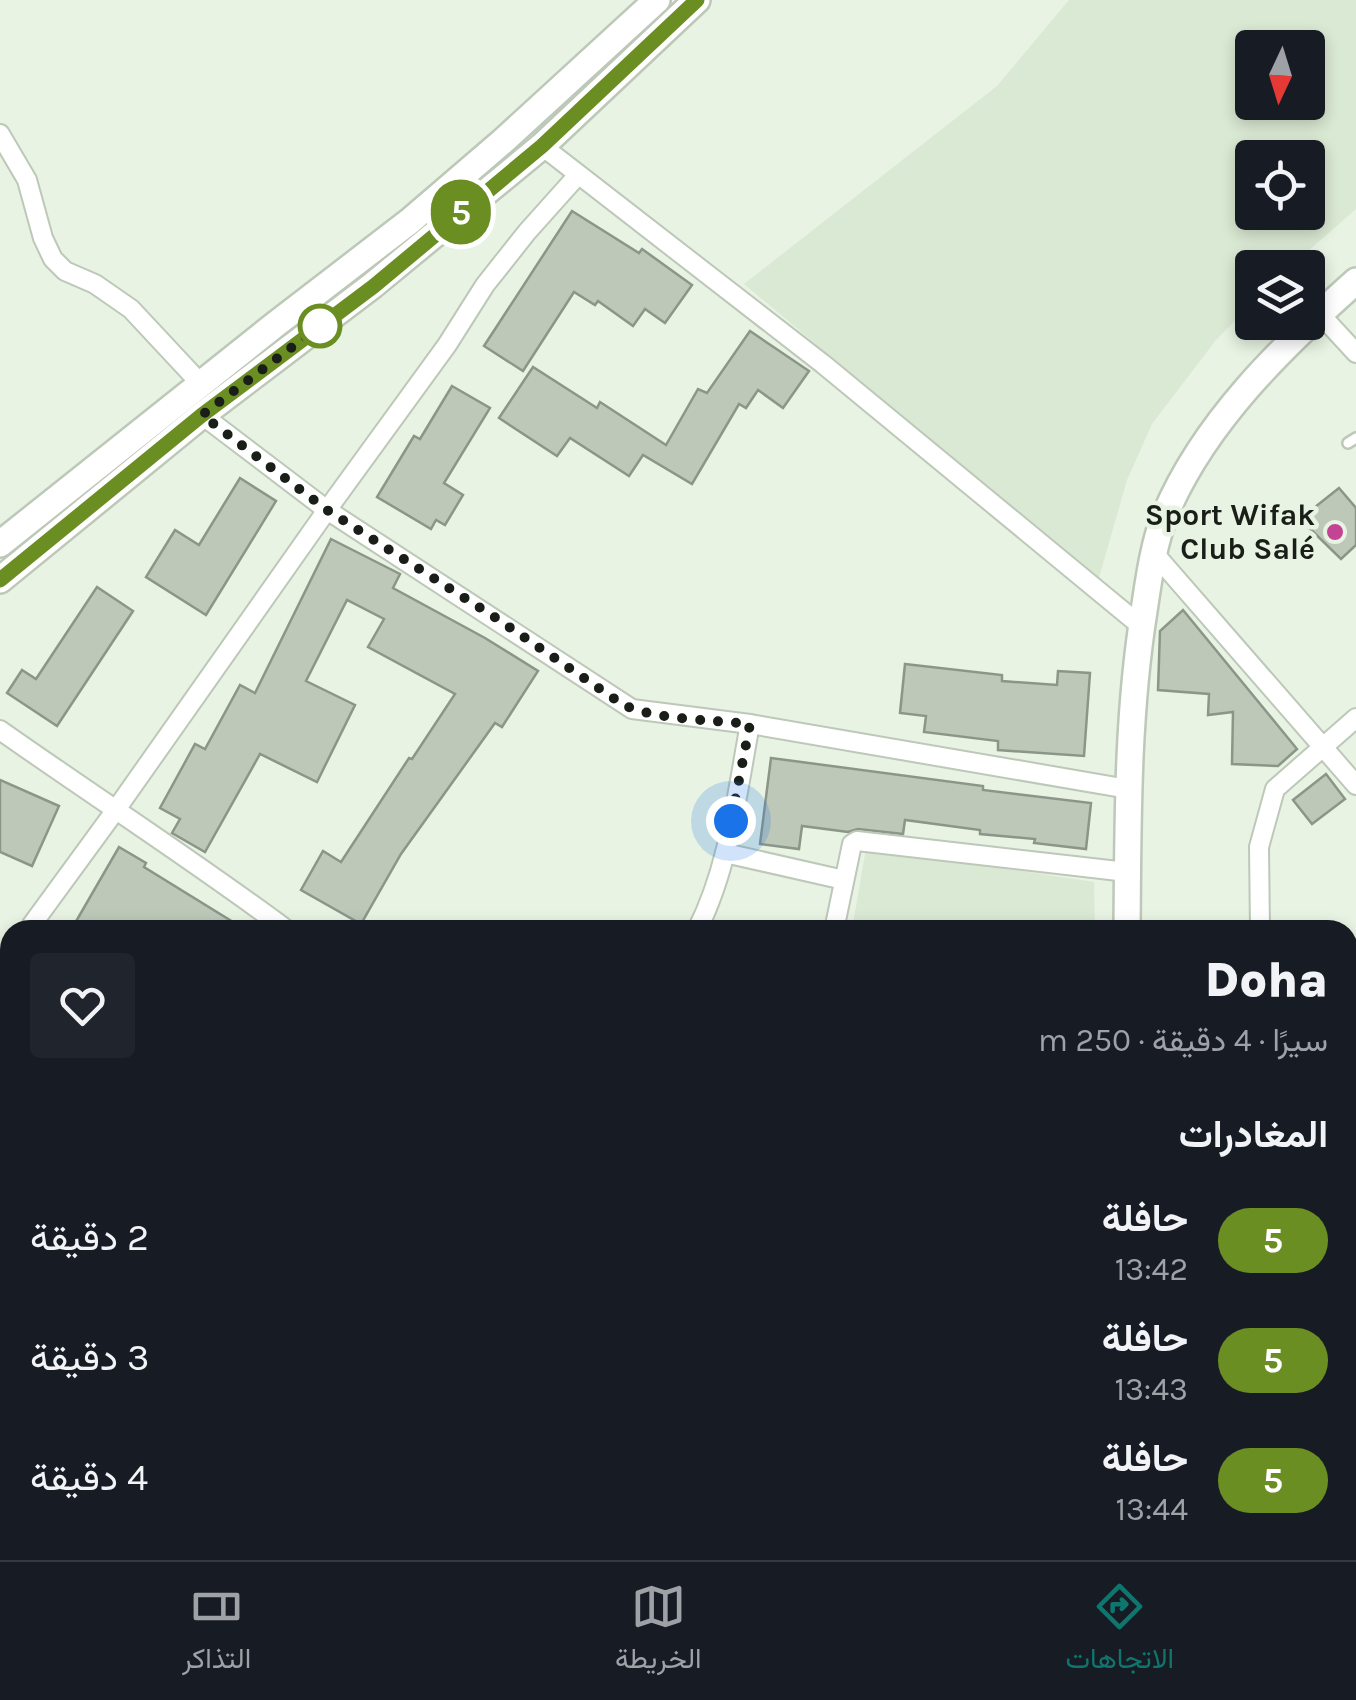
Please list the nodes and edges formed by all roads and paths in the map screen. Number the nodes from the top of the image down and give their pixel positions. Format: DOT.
graph roads {
  1 [pos="658,0"];
  2 [pos="697,0"];
  3 [pos="0,134"];
  4 [pos="542,146"];
  5 [pos="578,176"];
  6 [pos="1356,281"];
  7 [pos="1325,309"];
  8 [pos="1325,319"];
  9 [pos="1294,340"];
  10 [pos="1356,353"];
  11 [pos="201,384"];
  12 [pos="202,415"];
  13 [pos="327,510"];
  14 [pos="0,544"];
  15 [pos="1153,552"];
  16 [pos="0,580"];
  17 [pos="1142,626"];
  18 [pos="1356,718"];
  19 [pos="750,724"];
  20 [pos="0,730"];
  21 [pos="1323,747"];
  22 [pos="1356,785"];
  23 [pos="1128,789"];
  24 [pos="116,812"];
  25 [pos="725,853"];
  26 [pos="1128,872"];
  27 [pos="844,880"];
  28 [pos="35,920"];
  29 [pos="274,920"];
  30 [pos="706,920"];
  31 [pos="836,920"];
  32 [pos="1127,920"];
  33 [pos="1260,920"];
  1 -- 11 [label="street"];
  2 -- 4 [label="street"];
  3 -- 11 [label="street"];
  4 -- 5 [label="street"];
  4 -- 12 [label="street"];
  5 -- 13 [label="street"];
  5 -- 17 [label="street"];
  6 -- 7 [label="street"];
  8 -- 10 [label="street"];
  9 -- 15 [label="street"];
  11 -- 14 [label="street"];
  12 -- 13 [label="street"];
  12 -- 16 [label="street"];
  13 -- 19 [label="street"];
  13 -- 24 [label="street"];
  15 -- 17 [label="street"];
  15 -- 21 [label="street"];
  17 -- 23 [label="street"];
  18 -- 21 [label="street"];
  19 -- 23 [label="street"];
  19 -- 25 [label="street"];
  20 -- 24 [label="street"];
  21 -- 22 [label="street"];
  21 -- 33 [label="street"];
  23 -- 26 [label="street"];
  24 -- 28 [label="street"];
  24 -- 29 [label="street"];
  25 -- 27 [label="street"];
  25 -- 30 [label="street"];
  26 -- 27 [label="street"];
  26 -- 32 [label="street"];
  27 -- 31 [label="street"];
}
